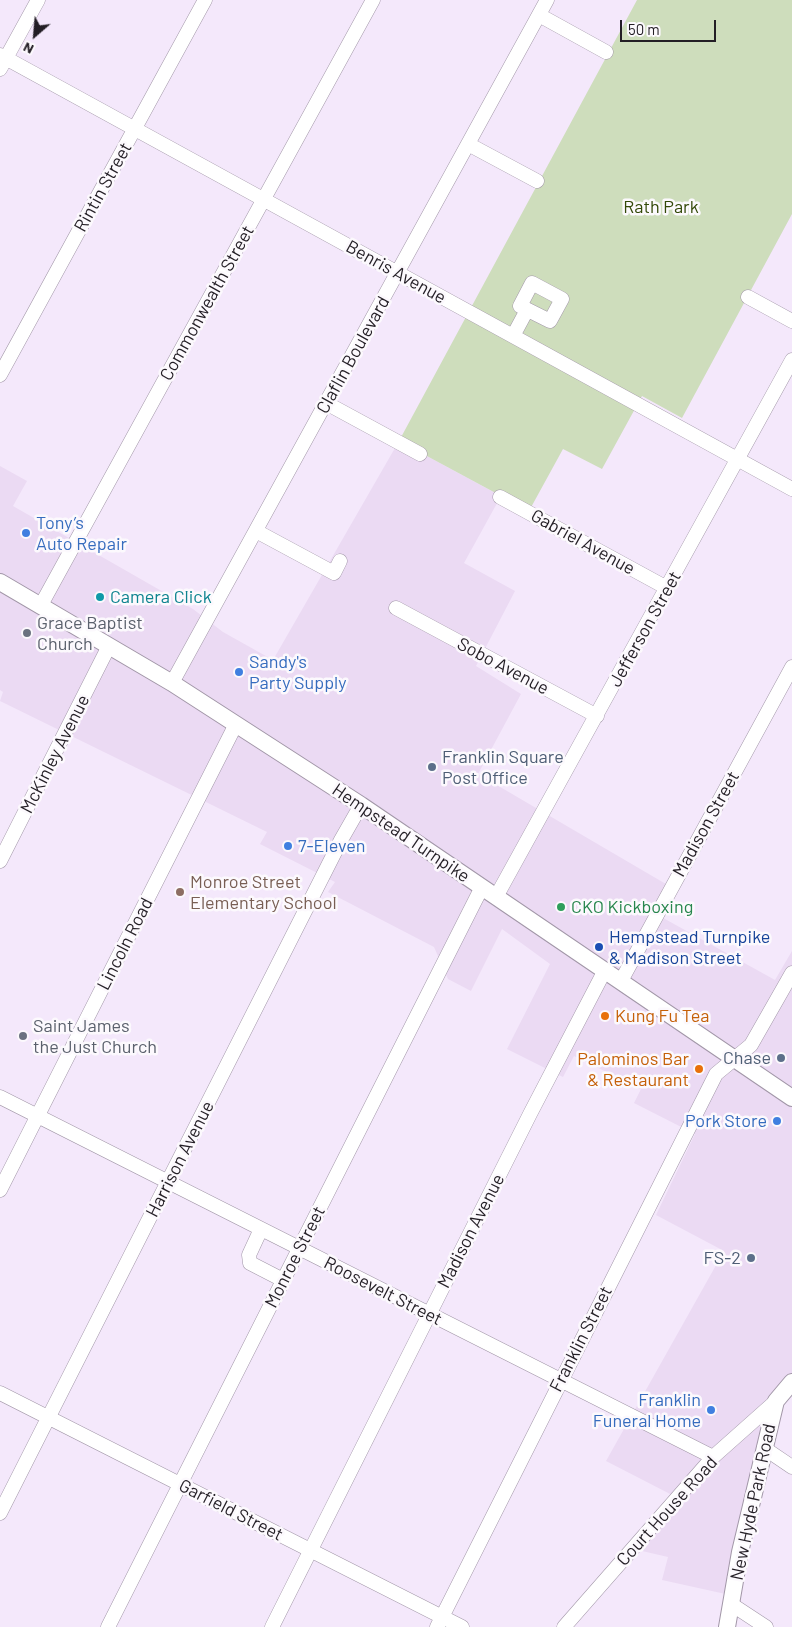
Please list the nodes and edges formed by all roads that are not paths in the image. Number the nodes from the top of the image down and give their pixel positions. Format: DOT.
graph roads {
  1 [pos="38,0"];
  2 [pos="205,0"];
  3 [pos="373,0"];
  4 [pos="547,0"];
  5 [pos="539,15"];
  6 [pos="606,52"];
  7 [pos="2,61"];
  8 [pos="135,129"];
  9 [pos="468,144"];
  10 [pos="536,181"];
  11 [pos="263,200"];
  12 [pos="398,273"];
  13 [pos="748,297"];
  14 [pos="527,310"];
  15 [pos="792,321"];
  16 [pos="513,336"];
  17 [pos="792,360"];
  18 [pos="0,375"];
  19 [pos="326,403"];
  20 [pos="420,454"];
  21 [pos="738,459"];
  22 [pos="792,489"];
  23 [pos="500,497"];
  24 [pos="256,531"];
  25 [pos="340,561"];
  26 [pos="0,582"];
  27 [pos="667,588"];
  28 [pos="41,605"];
  29 [pos="396,608"];
  30 [pos="109,646"];
  31 [pos="792,667"];
  32 [pos="172,683"];
  33 [pos="597,716"];
  34 [pos="236,724"];
  35 [pos="361,805"];
  36 [pos="0,862"];
  37 [pos="482,887"];
  38 [pos="496,897"];
  39 [pos="605,970"];
  40 [pos="792,973"];
  41 [pos="621,982"];
  42 [pos="735,1059"];
  43 [pos="0,1097"];
  44 [pos="792,1098"];
  45 [pos="37,1116"];
  46 [pos="168,1182"];
  47 [pos="0,1190"];
  48 [pos="261,1229"];
  49 [pos="299,1248"];
  50 [pos="283,1280"];
  51 [pos="430,1315"];
  52 [pos="560,1380"];
  53 [pos="792,1382"];
  54 [pos="0,1393"];
  55 [pos="776,1402"];
  56 [pos="48,1418"];
  57 [pos="764,1448"];
  58 [pos="713,1457"];
  59 [pos="792,1467"];
  60 [pos="180,1484"];
  61 [pos="0,1514"];
  62 [pos="311,1550"];
  63 [pos="731,1604"];
  64 [pos="439,1622"];
  65 [pos="108,1627"];
  66 [pos="272,1627"];
  67 [pos="462,1627"];
  68 [pos="564,1627"];
  69 [pos="727,1627"];
  70 [pos="766,1627"];
  1 -- 7 [label="street"];
  2 -- 8 [label="street, Rintin Street"];
  3 -- 11 [label="street, Commonwealth Street"];
  4 -- 5 [label="street, Claflin Boulevard"];
  5 -- 6 [label="street"];
  5 -- 9 [label="street, Claflin Boulevard"];
  7 -- 8 [label="street, Benris Avenue"];
  8 -- 11 [label="street, Benris Avenue"];
  8 -- 18 [label="street, Rintin Street"];
  9 -- 10 [label="street"];
  9 -- 12 [label="street, Claflin Boulevard"];
  11 -- 12 [label="street, Benris Avenue"];
  11 -- 28 [label="street, Commonwealth Street"];
  12 -- 16 [label="street, Benris Avenue"];
  12 -- 19 [label="street, Claflin Boulevard"];
  13 -- 15 [label="street"];
  14 -- 16 [label="street"];
  16 -- 21 [label="street, Benris Avenue"];
  17 -- 21 [label="street, Jefferson Street"];
  19 -- 20 [label="street"];
  19 -- 24 [label="street, Claflin Boulevard"];
  21 -- 22 [label="street, Benris Avenue"];
  21 -- 27 [label="street, Jefferson Street"];
  23 -- 27 [label="street, Gabriel Avenue"];
  24 -- 25 [label="street"];
  24 -- 32 [label="street, Claflin Boulevard"];
  26 -- 28 [label="main road, Hempstead Turnpike"];
  27 -- 33 [label="street, Jefferson Street"];
  28 -- 30 [label="main road, Hempstead Turnpike"];
  29 -- 33 [label="street, Sobo Avenue"];
  30 -- 32 [label="main road, Hempstead Turnpike"];
  30 -- 36 [label="street, McKinley Avenue"];
  31 -- 41 [label="street, Madison Street"];
  32 -- 34 [label="main road, Hempstead Turnpike"];
  33 -- 38 [label="street, Jefferson Street"];
  34 -- 35 [label="main road, Hempstead Turnpike"];
  34 -- 45 [label="street, Lincoln Road"];
  35 -- 37 [label="main road, Hempstead Turnpike"];
  35 -- 46 [label="street, Harrison Avenue"];
  37 -- 38 [label="main road, Hempstead Turnpike"];
  37 -- 49 [label="street, Monroe Street"];
  38 -- 39 [label="main road, Hempstead Turnpike"];
  39 -- 41 [label="main road, Hempstead Turnpike"];
  39 -- 51 [label="street, Madison Avenue"];
  40 -- 42 [label="street, Franklin Street"];
  41 -- 42 [label="main road, Hempstead Turnpike"];
  42 -- 44 [label="main road, Hempstead Turnpike"];
  42 -- 52 [label="street, Franklin Street"];
  43 -- 45 [label="street, Roosevelt Street"];
  45 -- 46 [label="street, Roosevelt Street"];
  45 -- 47 [label="street, Lincoln Road"];
  46 -- 48 [label="street, Roosevelt Street"];
  46 -- 56 [label="street, Harrison Avenue"];
  48 -- 49 [label="street, Roosevelt Street"];
  48 -- 50 [label="street"];
  49 -- 50 [label="street, Monroe Street"];
  49 -- 51 [label="street, Roosevelt Street"];
  50 -- 60 [label="street, Monroe Street"];
  51 -- 52 [label="street, Roosevelt Street"];
  51 -- 62 [label="street, Madison Avenue"];
  52 -- 58 [label="street, Roosevelt Street"];
  52 -- 64 [label="street, Franklin Street"];
  53 -- 55 [label="main road, New Hyde Park Road"];
  54 -- 56 [label="street, Garfield Street"];
  55 -- 57 [label="main road, New Hyde Park Road"];
  55 -- 58 [label="street, Court House Road"];
  56 -- 60 [label="street, Garfield Street"];
  56 -- 61 [label="street, Harrison Avenue"];
  57 -- 59 [label="street"];
  57 -- 63 [label="main road, New Hyde Park Road"];
  58 -- 68 [label="street, Court House Road"];
  60 -- 62 [label="street, Garfield Street"];
  60 -- 65 [label="street, Monroe Street"];
  62 -- 64 [label="street, Garfield Street"];
  62 -- 66 [label="street, Madison Avenue"];
  63 -- 69 [label="main road, New Hyde Park Road"];
  63 -- 70 [label="street"];
  64 -- 67 [label="street, Garfield Street"];
}
